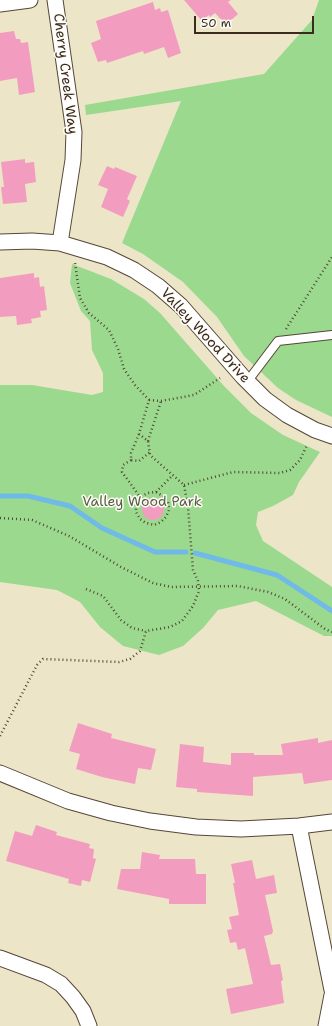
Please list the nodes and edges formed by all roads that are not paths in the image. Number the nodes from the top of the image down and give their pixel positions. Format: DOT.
graph roads {
  1 [pos="30,0"];
  2 [pos="55,0"];
  3 [pos="0,4"];
  4 [pos="0,242"];
  5 [pos="60,243"];
  6 [pos="332,334"];
  7 [pos="248,382"];
  8 [pos="332,436"];
  9 [pos="0,773"];
  10 [pos="332,822"];
  11 [pos="299,826"];
  12 [pos="0,958"];
  13 [pos="332,990"];
  14 [pos="332,995"];
  15 [pos="88,1026"];
  16 [pos="326,1026"];
  1 -- 3 [label="street"];
  2 -- 5 [label="street, Cherry Creek Way"];
  4 -- 5 [label="street, Valley Wood Drive"];
  5 -- 7 [label="street, Valley Wood Drive"];
  6 -- 7 [label="lane"];
  7 -- 8 [label="street, Valley Wood Drive"];
  9 -- 11 [label="street"];
  10 -- 11 [label="street"];
  11 -- 13 [label="street"];
  12 -- 15 [label="street"];
  14 -- 16 [label="street"];
}
